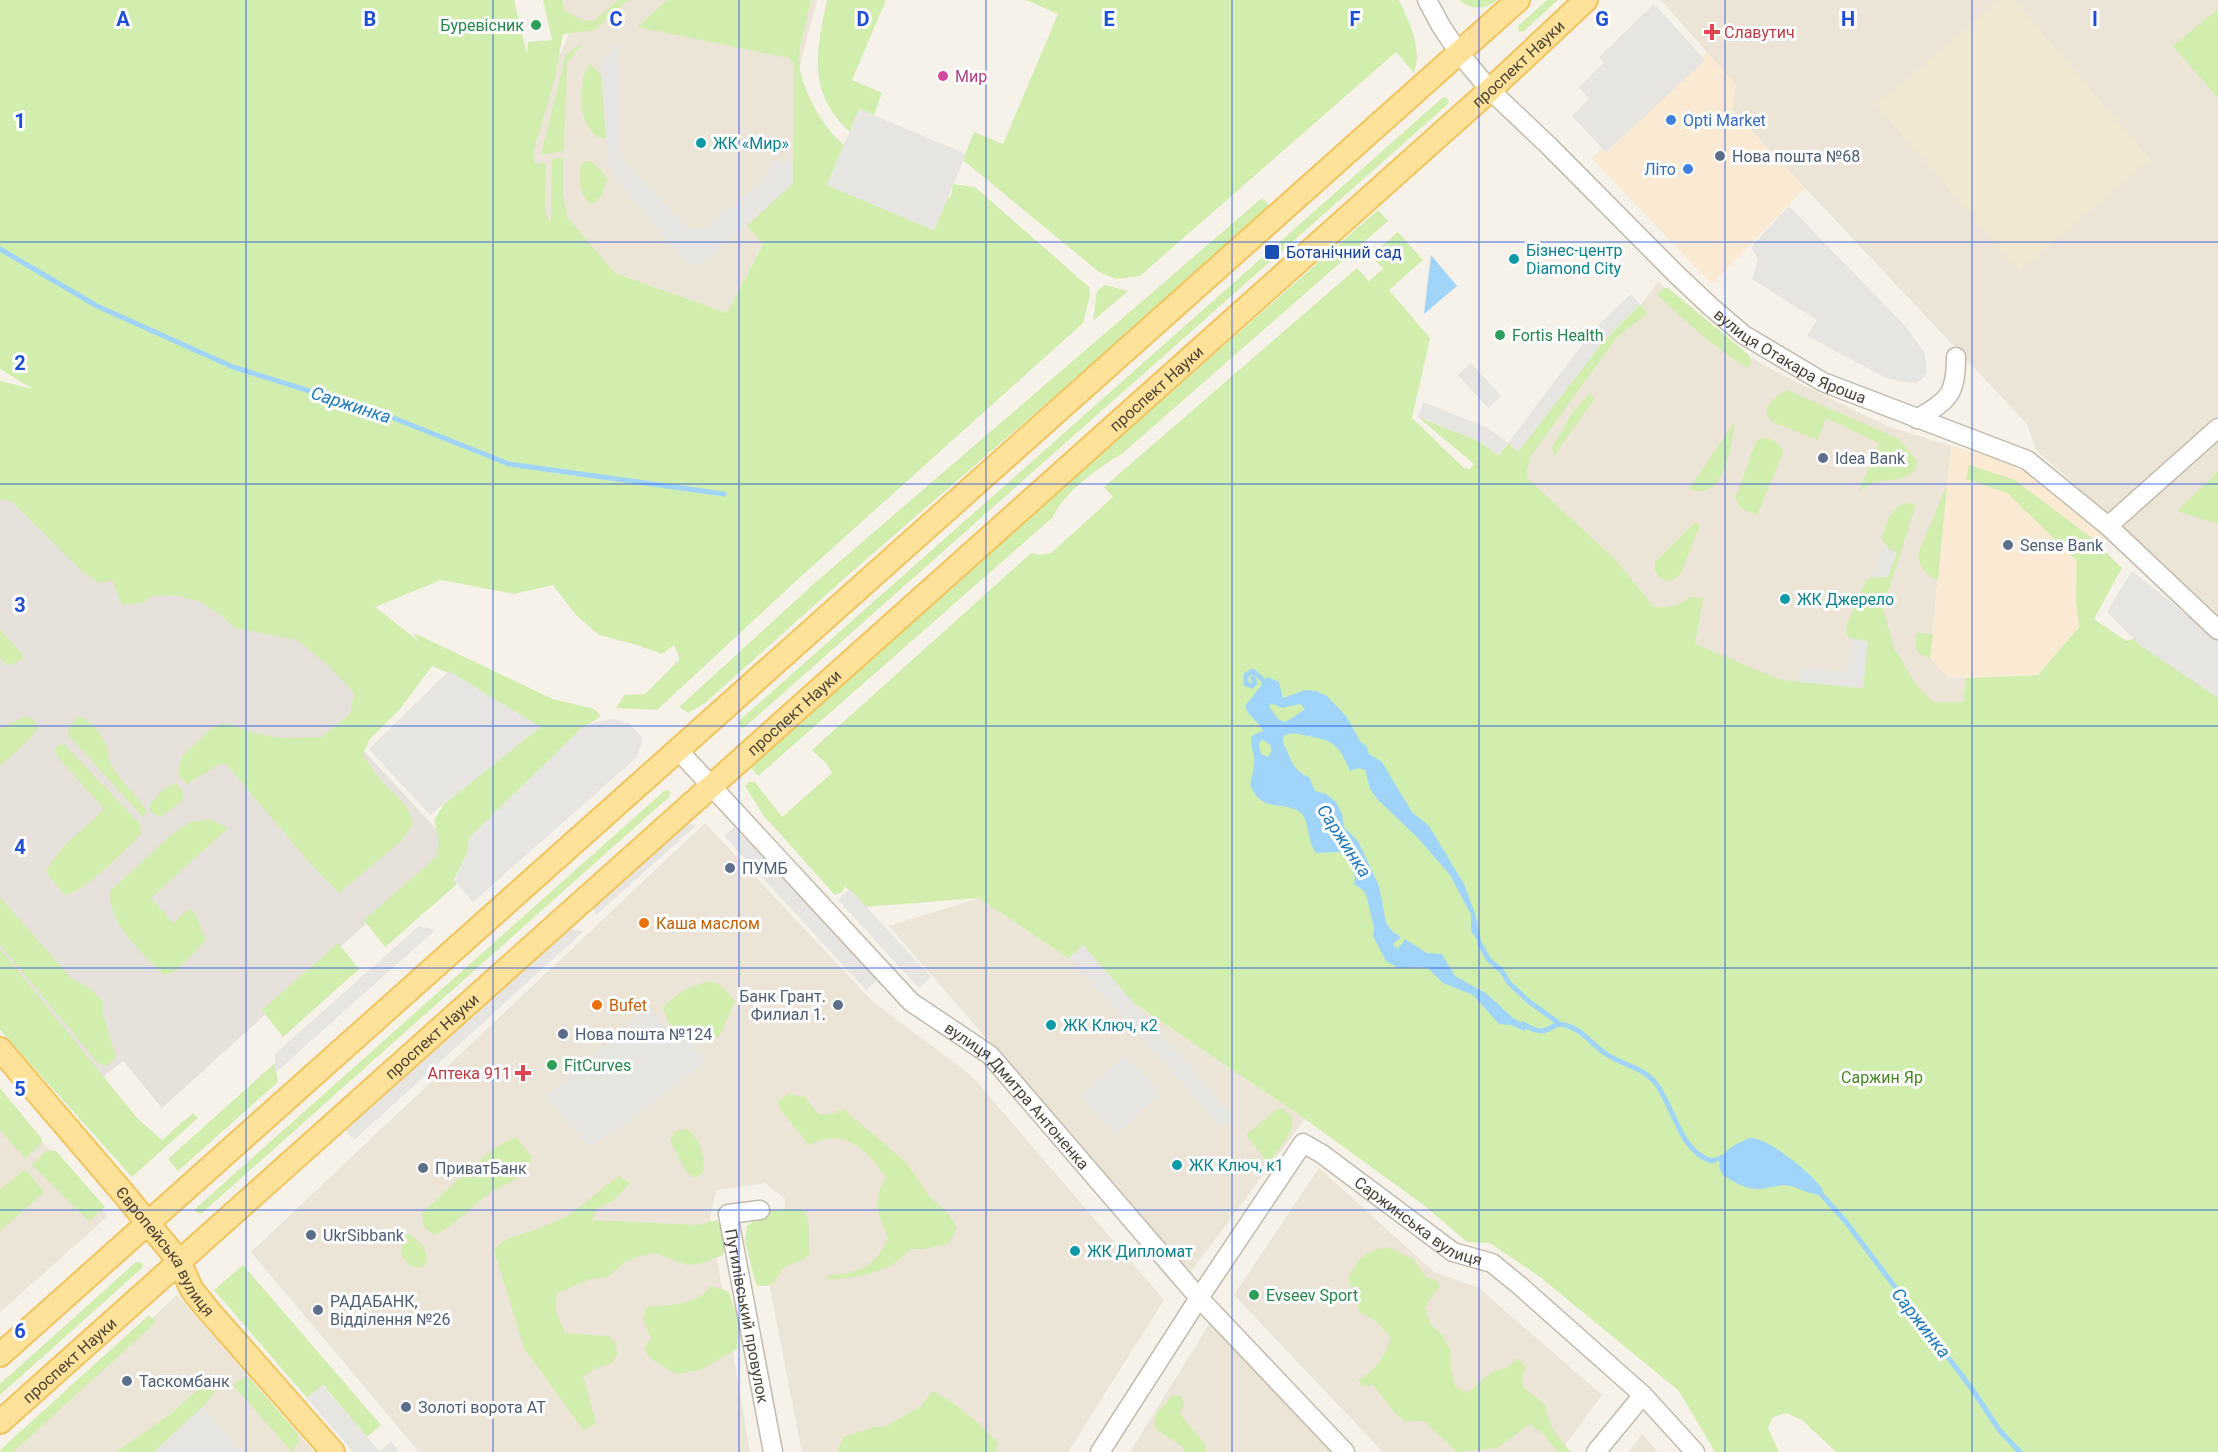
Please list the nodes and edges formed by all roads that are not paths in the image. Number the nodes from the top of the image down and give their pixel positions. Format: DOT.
graph roads {
  1 [pos="1427,0"];
  2 [pos="1518,0"];
  3 [pos="1586,0"];
  4 [pos="1459,53"];
  5 [pos="1490,90"];
  6 [pos="1956,357"];
  7 [pos="1917,419"];
  8 [pos="2218,428"];
  9 [pos="2108,526"];
  10 [pos="2218,630"];
  11 [pos="678,750"];
  12 [pos="711,786"];
  13 [pos="0,1049"];
  14 [pos="760,1210"];
  15 [pos="148,1222"];
  16 [pos="179,1261"];
  17 [pos="1198,1298"];
  18 [pos="0,1355"];
  19 [pos="1643,1395"];
  20 [pos="0,1422"];
  21 [pos="333,1452"];
  22 [pos="773,1452"];
  23 [pos="1100,1452"];
  24 [pos="1345,1452"];
  25 [pos="1596,1452"];
  26 [pos="1695,1452"];
  1 -- 4 [label="street, вулиця Отакара Яроша"];
  2 -- 4 [label="main road"];
  3 -- 5 [label="main road, проспект Науки"];
  4 -- 5 [label="street, вулиця Отакара Яроша"];
  4 -- 11 [label="main road"];
  5 -- 7 [label="street, вулиця Отакара Яроша"];
  5 -- 12 [label="main road, проспект Науки"];
  6 -- 7 [label="street"];
  7 -- 9 [label="street, вулиця Отакара Яроша"];
  8 -- 9 [label="street"];
  9 -- 10 [label="street, вулиця Отакара Яроша"];
  11 -- 12 [label="street, вулиця Дмитра Антоненка"];
  11 -- 15 [label="main road"];
  12 -- 16 [label="main road, проспект Науки"];
  12 -- 17 [label="street, вулиця Дмитра Антоненка"];
  13 -- 15 [label="main road, Європейська вулиця"];
  14 -- 22 [label="street, Путилівський провулок"];
  15 -- 16 [label="main road, Європейська вулиця"];
  15 -- 18 [label="main road"];
  16 -- 20 [label="main road, проспект Науки"];
  16 -- 21 [label="main road, Європейська вулиця"];
  17 -- 19 [label="street, Саржинська вулиця"];
  17 -- 23 [label="street"];
  17 -- 24 [label="street, вулиця Дмитра Антоненка"];
  19 -- 25 [label="street"];
  19 -- 26 [label="street, Саржинська вулиця"];
}
